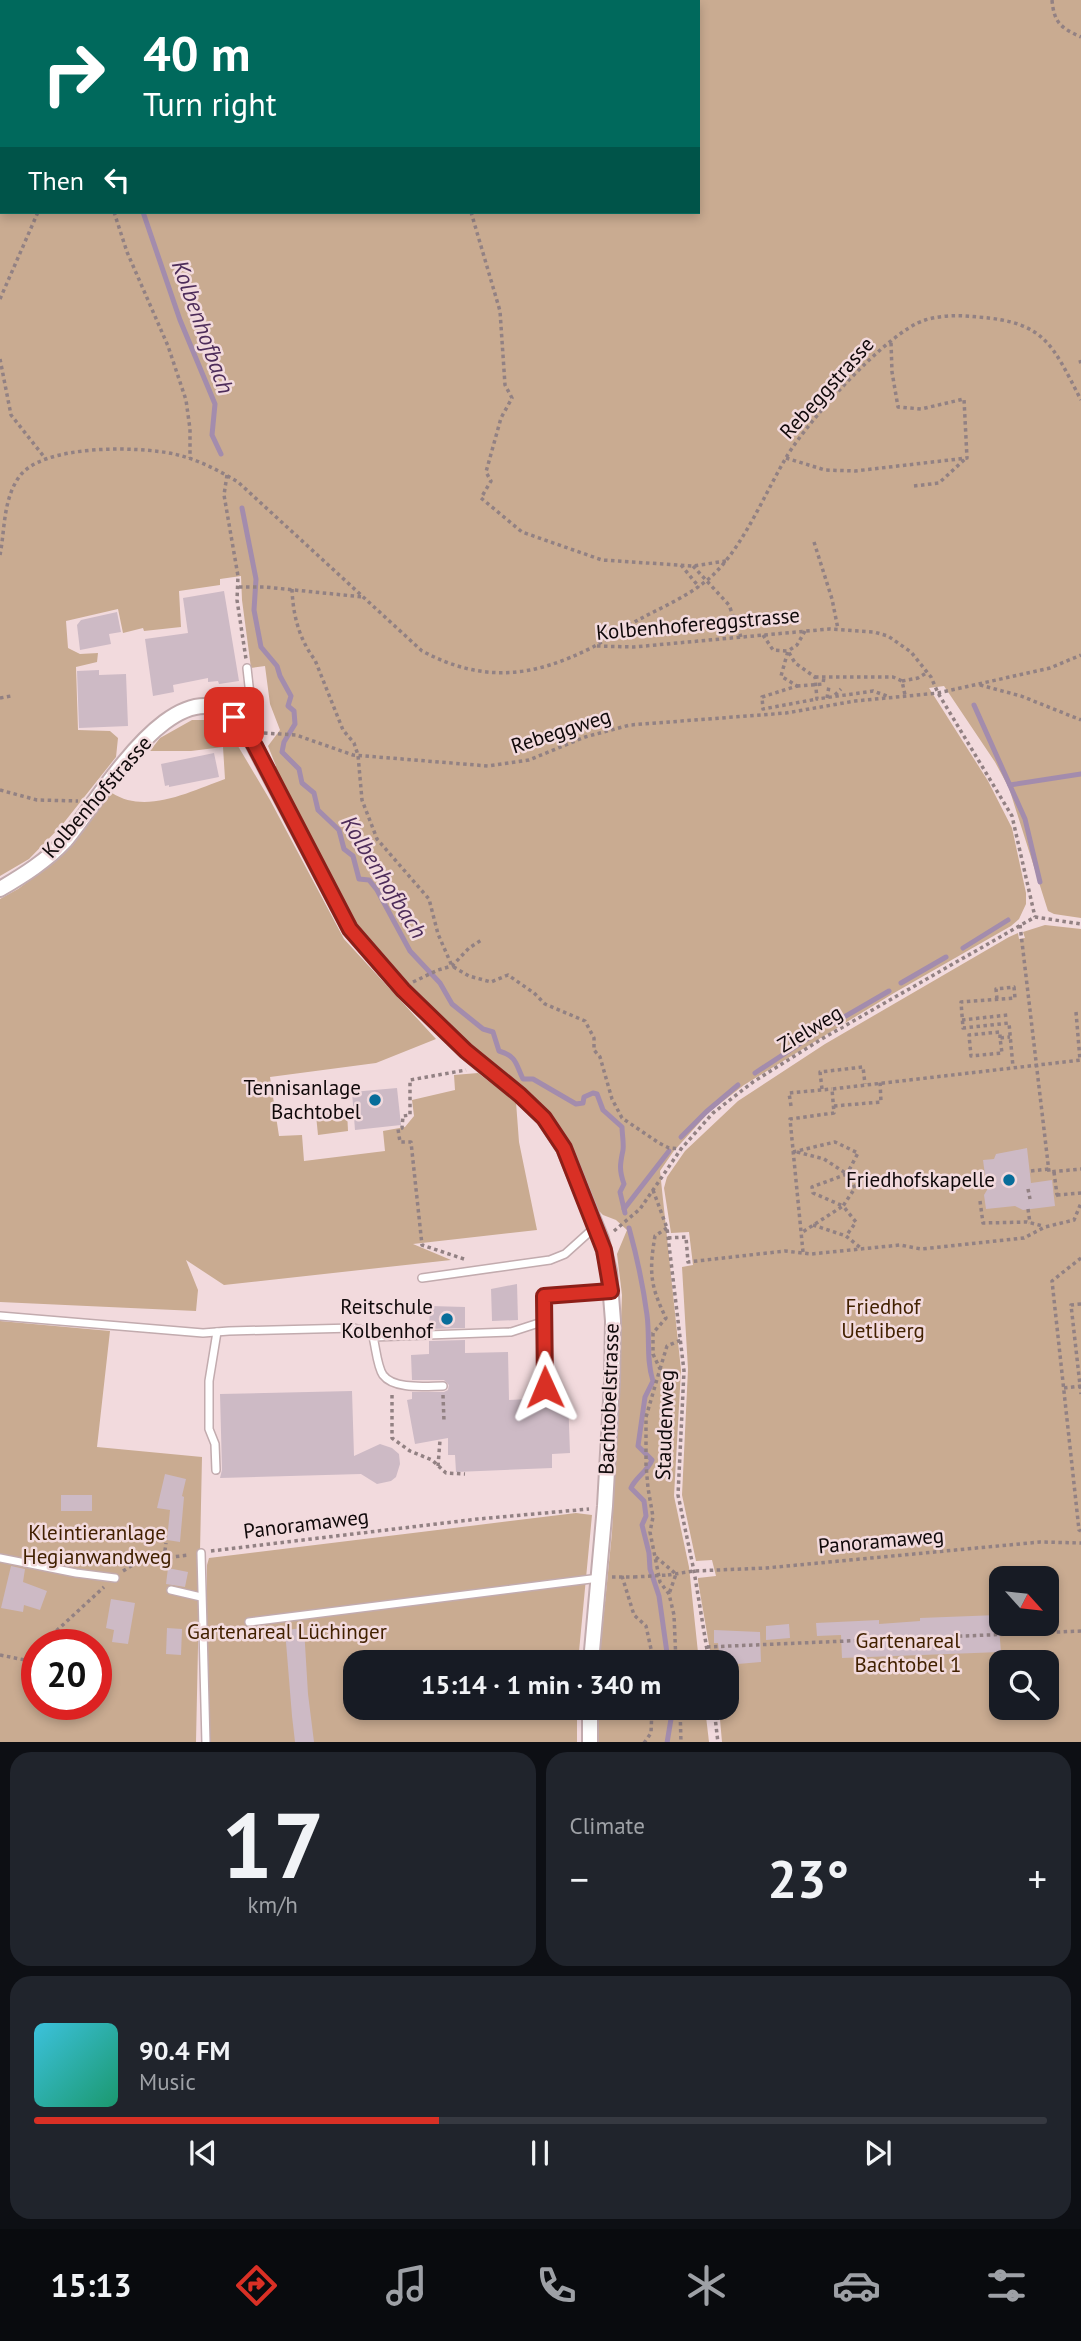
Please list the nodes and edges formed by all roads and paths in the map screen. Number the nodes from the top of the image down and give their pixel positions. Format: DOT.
graph roads {
  1 [pos="1052,0"];
  2 [pos="1081,37"];
  3 [pos="37,214"];
  4 [pos="115,214"];
  5 [pos="472,214"];
  6 [pos="0,299"];
  7 [pos="891,341"];
  8 [pos="0,359"];
  9 [pos="1081,400"];
  10 [pos="45,458"];
  11 [pos="190,458"];
  12 [pos="786,458"];
  13 [pos="967,458"];
  14 [pos="227,475"];
  15 [pos="914,486"];
  16 [pos="814,542"];
  17 [pos="0,555"];
  18 [pos="726,561"];
  19 [pos="681,565"];
  20 [pos="693,566"];
  21 [pos="706,581"];
  22 [pos="239,587"];
  23 [pos="699,587"];
  24 [pos="292,589"];
  25 [pos="363,597"];
  26 [pos="838,629"];
  27 [pos="805,631"];
  28 [pos="762,635"];
  29 [pos="741,636"];
  30 [pos="594,646"];
  31 [pos="788,651"];
  32 [pos="1081,655"];
  33 [pos="247,668"];
  34 [pos="928,672"];
  35 [pos="815,677"];
  36 [pos="824,677"];
  37 [pos="902,681"];
  38 [pos="816,684"];
  39 [pos="978,684"];
  40 [pos="797,686"];
  41 [pos="829,686"];
  42 [pos="841,689"];
  43 [pos="938,693"];
  44 [pos="905,695"];
  45 [pos="11,696"];
  46 [pos="833,697"];
  47 [pos="890,697"];
  48 [pos="0,698"];
  49 [pos="825,698"];
  50 [pos="817,699"];
  51 [pos="809,700"];
  52 [pos="824,707"];
  53 [pos="810,709"];
  54 [pos="234,717"];
  55 [pos="1081,720"];
  56 [pos="279,733"];
  57 [pos="358,755"];
  58 [pos="0,790"];
  59 [pos="94,803"];
  60 [pos="0,889"];
  61 [pos="1035,917"];
  62 [pos="1081,924"];
  63 [pos="1020,925"];
  64 [pos="483,939"];
  65 [pos="452,966"];
  66 [pos="419,978"];
  67 [pos="997,999"];
  68 [pos="1076,1012"];
  69 [pos="1009,1014"];
  70 [pos="962,1020"];
  71 [pos="1010,1037"];
  72 [pos="1000,1038"];
  73 [pos="1080,1060"];
  74 [pos="1035,1065"];
  75 [pos="485,1066"];
  76 [pos="1013,1067"];
  77 [pos="880,1082"];
  78 [pos="865,1084"];
  79 [pos="832,1088"];
  80 [pos="822,1089"];
  81 [pos="791,1105"];
  82 [pos="834,1106"];
  83 [pos="681,1149"];
  84 [pos="794,1152"];
  85 [pos="1049,1169"];
  86 [pos="1081,1169"];
  87 [pos="1031,1171"];
  88 [pos="1054,1172"];
  89 [pos="847,1174"];
  90 [pos="1028,1189"];
  91 [pos="653,1190"];
  92 [pos="1081,1193"];
  93 [pos="1030,1199"];
  94 [pos="980,1201"];
  95 [pos="1081,1203"];
  96 [pos="843,1206"];
  97 [pos="1028,1209"];
  98 [pos="1030,1223"];
  99 [pos="813,1225"];
  100 [pos="1045,1227"];
  101 [pos="667,1228"];
  102 [pos="598,1232"];
  103 [pos="801,1233"];
  104 [pos="846,1236"];
  105 [pos="668,1238"];
  106 [pos="862,1249"];
  107 [pos="803,1252"];
  108 [pos="1081,1258"];
  109 [pos="480,1270"];
  110 [pos="422,1278"];
  111 [pos="611,1291"];
  112 [pos="1081,1304"];
  113 [pos="1072,1310"];
  114 [pos="1081,1310"];
  115 [pos="0,1316"];
  116 [pos="1081,1317"];
  117 [pos="545,1321"];
  118 [pos="1073,1321"];
  119 [pos="1081,1322"];
  120 [pos="1081,1328"];
  121 [pos="1074,1329"];
  122 [pos="217,1332"];
  123 [pos="1081,1335"];
  124 [pos="1074,1336"];
  125 [pos="373,1337"];
  126 [pos="681,1340"];
  127 [pos="1081,1342"];
  128 [pos="1074,1343"];
  129 [pos="1075,1349"];
  130 [pos="1081,1349"];
  131 [pos="1078,1356"];
  132 [pos="1079,1363"];
  133 [pos="660,1369"];
  134 [pos="1079,1370"];
  135 [pos="1080,1376"];
  136 [pos="396,1382"];
  137 [pos="443,1386"];
  138 [pos="1081,1386"];
  139 [pos="545,1387"];
  140 [pos="1064,1388"];
  141 [pos="1081,1394"];
  142 [pos="444,1421"];
  143 [pos="440,1440"];
  144 [pos="438,1466"];
  145 [pos="216,1470"];
  146 [pos="465,1475"];
  147 [pos="1073,1480"];
  148 [pos="1081,1480"];
  149 [pos="605,1506"];
  150 [pos="1081,1531"];
  151 [pos="166,1543"];
  152 [pos="1081,1543"];
  153 [pos="201,1553"];
  154 [pos="655,1556"];
  155 [pos="0,1558"];
  156 [pos="164,1558"];
  157 [pos="694,1571"];
  158 [pos="676,1574"];
  159 [pos="622,1576"];
  160 [pos="115,1578"];
  161 [pos="599,1578"];
  162 [pos="171,1590"];
  163 [pos="669,1594"];
  164 [pos="201,1597"];
  165 [pos="248,1622"];
  166 [pos="59,1629"];
  167 [pos="1081,1630"];
  168 [pos="707,1647"];
  169 [pos="591,1650"];
  170 [pos="651,1650"];
  171 [pos="675,1650"];
  172 [pos="707,1650"];
  173 [pos="0,1655"];
  174 [pos="21,1659"];
  175 [pos="590,1720"];
  176 [pos="652,1720"];
  177 [pos="680,1720"];
  178 [pos="715,1720"];
  179 [pos="206,1742"];
  180 [pos="590,1742"];
  181 [pos="644,1742"];
  182 [pos="681,1742"];
  183 [pos="718,1742"];
  1 -- 2 [label="path"];
  3 -- 6 [label="path"];
  4 -- 11 [label="path"];
  5 -- 19 [label="path"];
  7 -- 9 [label="path, Rebeggstrasse"];
  7 -- 12 [label="path, Rebeggstrasse"];
  7 -- 13 [label="path"];
  8 -- 10 [label="path"];
  10 -- 11 [label="path, Kolbenhofereggstrasse"];
  10 -- 17 [label="path, Kolbenhofereggstrasse"];
  11 -- 14 [label="path, Kolbenhofereggstrasse"];
  12 -- 13 [label="path"];
  12 -- 18 [label="path, Rebeggstrasse"];
  13 -- 15 [label="path"];
  14 -- 22 [label="path"];
  14 -- 25 [label="path, Kolbenhofereggstrasse"];
  16 -- 26 [label="path"];
  18 -- 20 [label="path"];
  18 -- 21 [label="path, Rebeggstrasse"];
  19 -- 20 [label="path"];
  19 -- 23 [label="path"];
  20 -- 21 [label="path"];
  21 -- 23 [label="path, Rebeggstrasse"];
  21 -- 29 [label="path"];
  22 -- 24 [label="path"];
  22 -- 33 [label="path"];
  23 -- 30 [label="path, Rebeggstrasse"];
  24 -- 25 [label="path"];
  24 -- 57 [label="path"];
  25 -- 30 [label="path, Kolbenhofereggstrasse"];
  26 -- 27 [label="path, Kolbenhofereggstrasse"];
  26 -- 34 [label="path, Kolbenhofereggstrasse"];
  27 -- 28 [label="path, Kolbenhofereggstrasse"];
  27 -- 31 [label="path"];
  28 -- 29 [label="path, Kolbenhofereggstrasse"];
  28 -- 31 [label="path"];
  29 -- 30 [label="path, Kolbenhofereggstrasse"];
  31 -- 35 [label="path"];
  31 -- 40 [label="path"];
  32 -- 39 [label="path, Rebeggweg"];
  33 -- 54 [label="lane"];
  34 -- 37 [label="path"];
  34 -- 43 [label="path, Kolbenhofereggstrasse"];
  35 -- 36 [label="path"];
  35 -- 38 [label="path"];
  36 -- 37 [label="path"];
  36 -- 38 [label="path"];
  37 -- 44 [label="path"];
  38 -- 40 [label="path"];
  38 -- 50 [label="path"];
  39 -- 43 [label="path, Rebeggweg"];
  39 -- 55 [label="path"];
  40 -- 51 [label="path"];
  41 -- 49 [label="path"];
  42 -- 46 [label="path"];
  43 -- 44 [label="path, Rebeggweg"];
  43 -- 61 [label="path, Kolbenhofereggstrasse"];
  44 -- 47 [label="path, Rebeggweg"];
  45 -- 48 [label="path"];
  46 -- 47 [label="path"];
  46 -- 49 [label="path"];
  47 -- 52 [label="path, Rebeggweg"];
  49 -- 50 [label="path"];
  49 -- 52 [label="path"];
  50 -- 51 [label="path"];
  51 -- 53 [label="path"];
  52 -- 53 [label="path, Rebeggweg"];
  53 -- 57 [label="path, Rebeggweg"];
  54 -- 59 [label="street, Kolbenhofstrasse"];
  54 -- 75 [label="street, Bachtobelstrasse"];
  56 -- 57 [label="path, Rebeggweg"];
  57 -- 65 [label="path"];
  58 -- 59 [label="path"];
  59 -- 60 [label="street, Kolbenhofstrasse"];
  61 -- 62 [label="path"];
  61 -- 63 [label="path, Zielweg"];
  63 -- 74 [label="path"];
  63 -- 83 [label="path, Zielweg"];
  64 -- 65 [label="path"];
  65 -- 66 [label="path"];
  65 -- 83 [label="path"];
  67 -- 67 [label="path"];
  67 -- 70 [label="path"];
  68 -- 73 [label="path"];
  69 -- 70 [label="path"];
  70 -- 71 [label="path"];
  71 -- 72 [label="path"];
  71 -- 76 [label="path"];
  72 -- 72 [label="path"];
  73 -- 74 [label="path"];
  74 -- 76 [label="path"];
  74 -- 85 [label="path"];
  75 -- 102 [label="street, Bachtobelstrasse"];
  75 -- 109 [label="path"];
  76 -- 77 [label="path"];
  77 -- 78 [label="path"];
  77 -- 82 [label="path"];
  78 -- 79 [label="path"];
  78 -- 80 [label="path"];
  79 -- 80 [label="path"];
  79 -- 82 [label="path"];
  80 -- 81 [label="path"];
  82 -- 84 [label="path"];
  83 -- 91 [label="path, Zielweg"];
  84 -- 89 [label="path"];
  84 -- 89 [label="path"];
  84 -- 103 [label="path"];
  85 -- 87 [label="path"];
  85 -- 88 [label="path"];
  86 -- 88 [label="path"];
  88 -- 92 [label="path"];
  89 -- 96 [label="path"];
  89 -- 96 [label="path"];
  90 -- 93 [label="path"];
  91 -- 101 [label="path, Staudenweg"];
  91 -- 102 [label="path, Zielweg"];
  94 -- 98 [label="path"];
  95 -- 100 [label="path"];
  96 -- 99 [label="path"];
  96 -- 104 [label="path"];
  97 -- 98 [label="path"];
  98 -- 100 [label="path"];
  99 -- 103 [label="path"];
  99 -- 104 [label="path"];
  100 -- 106 [label="path"];
  101 -- 105 [label="path, Staudenweg"];
  101 -- 133 [label="path"];
  102 -- 109 [label="lane"];
  102 -- 111 [label="street, Bachtobelstrasse"];
  103 -- 107 [label="path"];
  104 -- 106 [label="path"];
  105 -- 107 [label="path"];
  105 -- 126 [label="path, Staudenweg"];
  106 -- 107 [label="path"];
  108 -- 140 [label="path"];
  109 -- 110 [label="lane"];
  111 -- 117 [label="lane"];
  111 -- 149 [label="street, Bachtobelstrasse"];
  112 -- 113 [label="path"];
  113 -- 114 [label="path"];
  113 -- 118 [label="path"];
  115 -- 122 [label="lane"];
  116 -- 118 [label="path"];
  117 -- 125 [label="lane"];
  117 -- 139 [label="lane"];
  118 -- 119 [label="path"];
  118 -- 121 [label="path"];
  120 -- 121 [label="path"];
  121 -- 124 [label="path"];
  122 -- 125 [label="lane"];
  122 -- 145 [label="lane"];
  123 -- 124 [label="path"];
  124 -- 128 [label="path"];
  125 -- 136 [label="lane"];
  126 -- 133 [label="path"];
  126 -- 157 [label="path, Staudenweg"];
  127 -- 128 [label="path"];
  128 -- 129 [label="path"];
  129 -- 130 [label="path"];
  129 -- 131 [label="path"];
  131 -- 132 [label="path"];
  132 -- 134 [label="path"];
  133 -- 154 [label="path"];
  134 -- 135 [label="path"];
  135 -- 138 [label="path"];
  136 -- 137 [label="lane"];
  136 -- 144 [label="path"];
  137 -- 142 [label="path"];
  138 -- 140 [label="path"];
  138 -- 141 [label="path"];
  140 -- 147 [label="path"];
  143 -- 144 [label="path"];
  144 -- 146 [label="path"];
  147 -- 148 [label="path"];
  147 -- 150 [label="path"];
  149 -- 153 [label="path, Panoramaweg"];
  149 -- 161 [label="street, Bachtobelstrasse"];
  151 -- 156 [label="path"];
  152 -- 157 [label="path, Panoramaweg"];
  153 -- 156 [label="path, Panoramaweg"];
  153 -- 164 [label="lane"];
  154 -- 158 [label="path"];
  154 -- 163 [label="path"];
  155 -- 160 [label="lane"];
  156 -- 160 [label="path, Panoramaweg"];
  157 -- 158 [label="path, Panoramaweg"];
  157 -- 168 [label="path, Staudenweg"];
  158 -- 159 [label="path, Panoramaweg, bridge"];
  158 -- 163 [label="path"];
  159 -- 161 [label="path, Panoramaweg"];
  159 -- 170 [label="path"];
  160 -- 166 [label="path, Panoramaweg"];
  161 -- 165 [label="lane"];
  161 -- 169 [label="street, Bachtobelstrasse"];
  162 -- 164 [label="lane"];
  163 -- 171 [label="path"];
  164 -- 179 [label="lane"];
  167 -- 168 [label="path"];
  168 -- 172 [label="path, Staudenweg"];
  173 -- 174 [label="path"];
  175 -- 180 [label="street"];
  176 -- 181 [label="path"];
  177 -- 182 [label="path"];
  178 -- 183 [label="path"];
}
